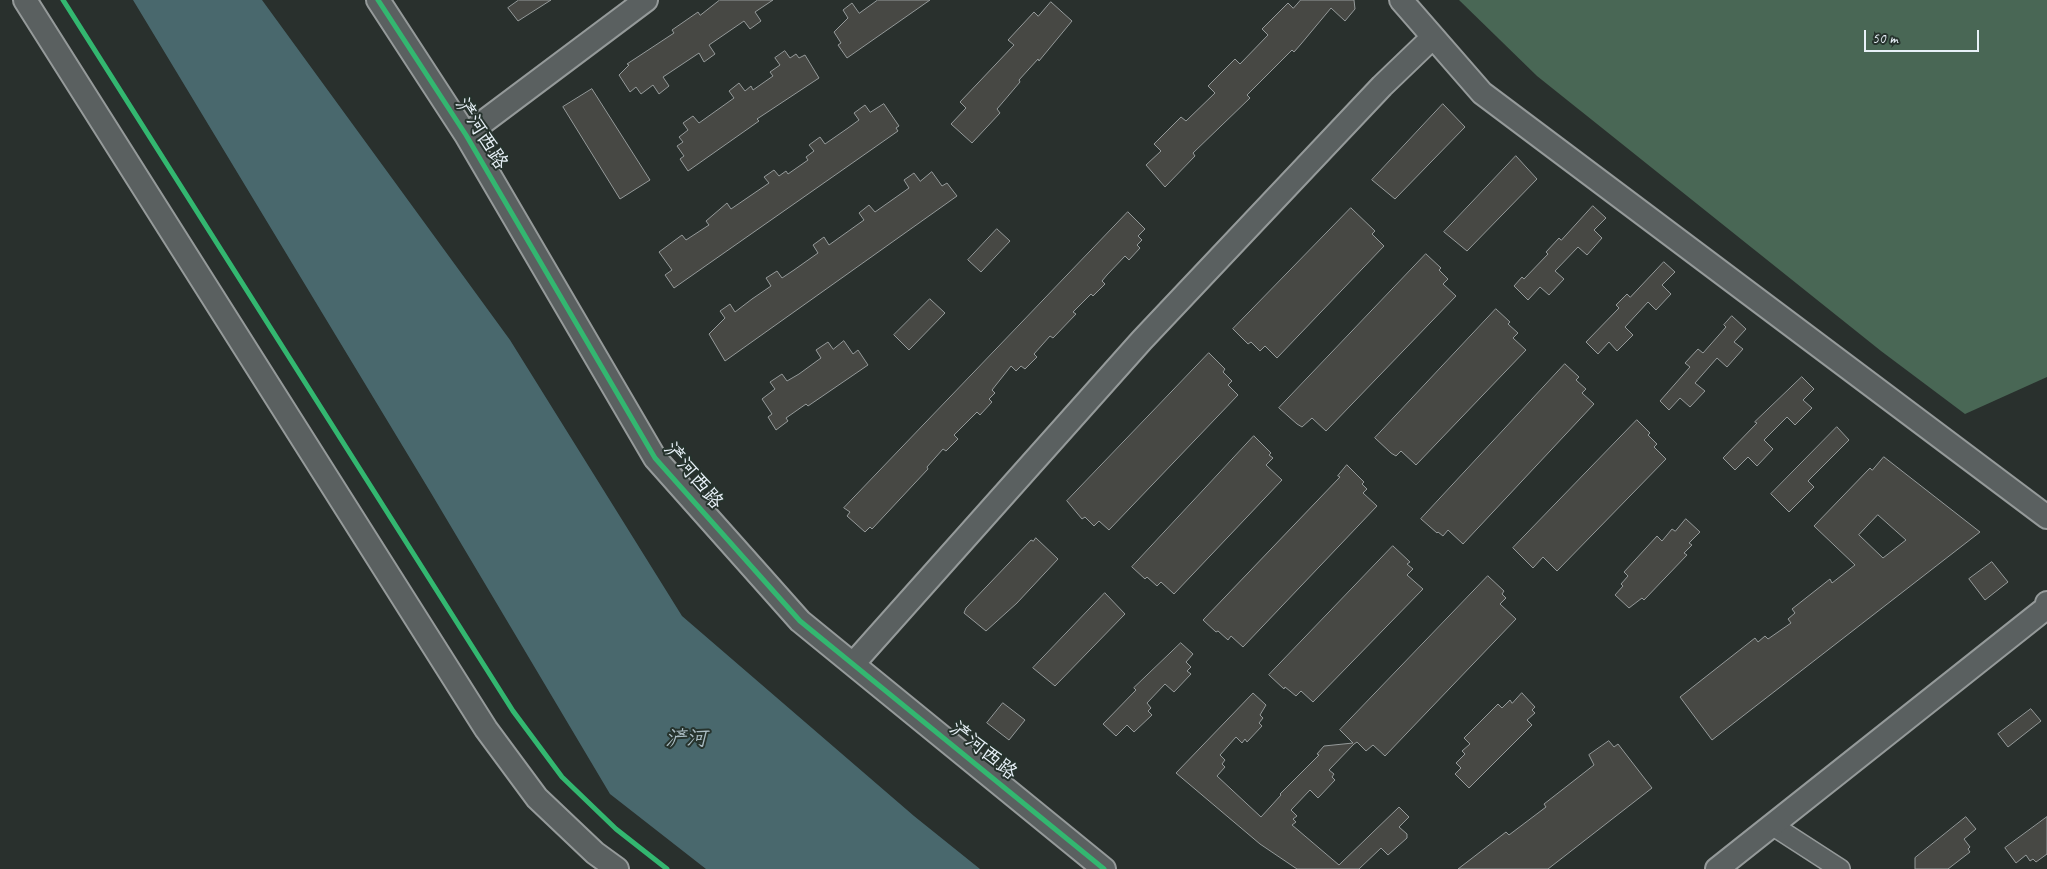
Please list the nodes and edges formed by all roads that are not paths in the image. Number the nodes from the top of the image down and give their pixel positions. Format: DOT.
graph roads {
  1 [pos="25,0"];
  2 [pos="378,0"];
  3 [pos="646,0"];
  4 [pos="1401,0"];
  5 [pos="1433,38"];
  6 [pos="466,135"];
  7 [pos="2047,517"];
  8 [pos="2047,603"];
  9 [pos="853,664"];
  10 [pos="1772,825"];
  11 [pos="617,869"];
  12 [pos="1104,869"];
  13 [pos="1717,869"];
  14 [pos="1840,869"];
  1 -- 11 [label="street"];
  2 -- 6 [label="street, 浐河西路"];
  3 -- 6 [label="street"];
  4 -- 5 [label="street"];
  5 -- 7 [label="street"];
  5 -- 9 [label="street"];
  6 -- 9 [label="street, 浐河西路"];
  8 -- 10 [label="street"];
  9 -- 12 [label="street, 浐河西路"];
  10 -- 13 [label="street"];
  10 -- 14 [label="street"];
}
